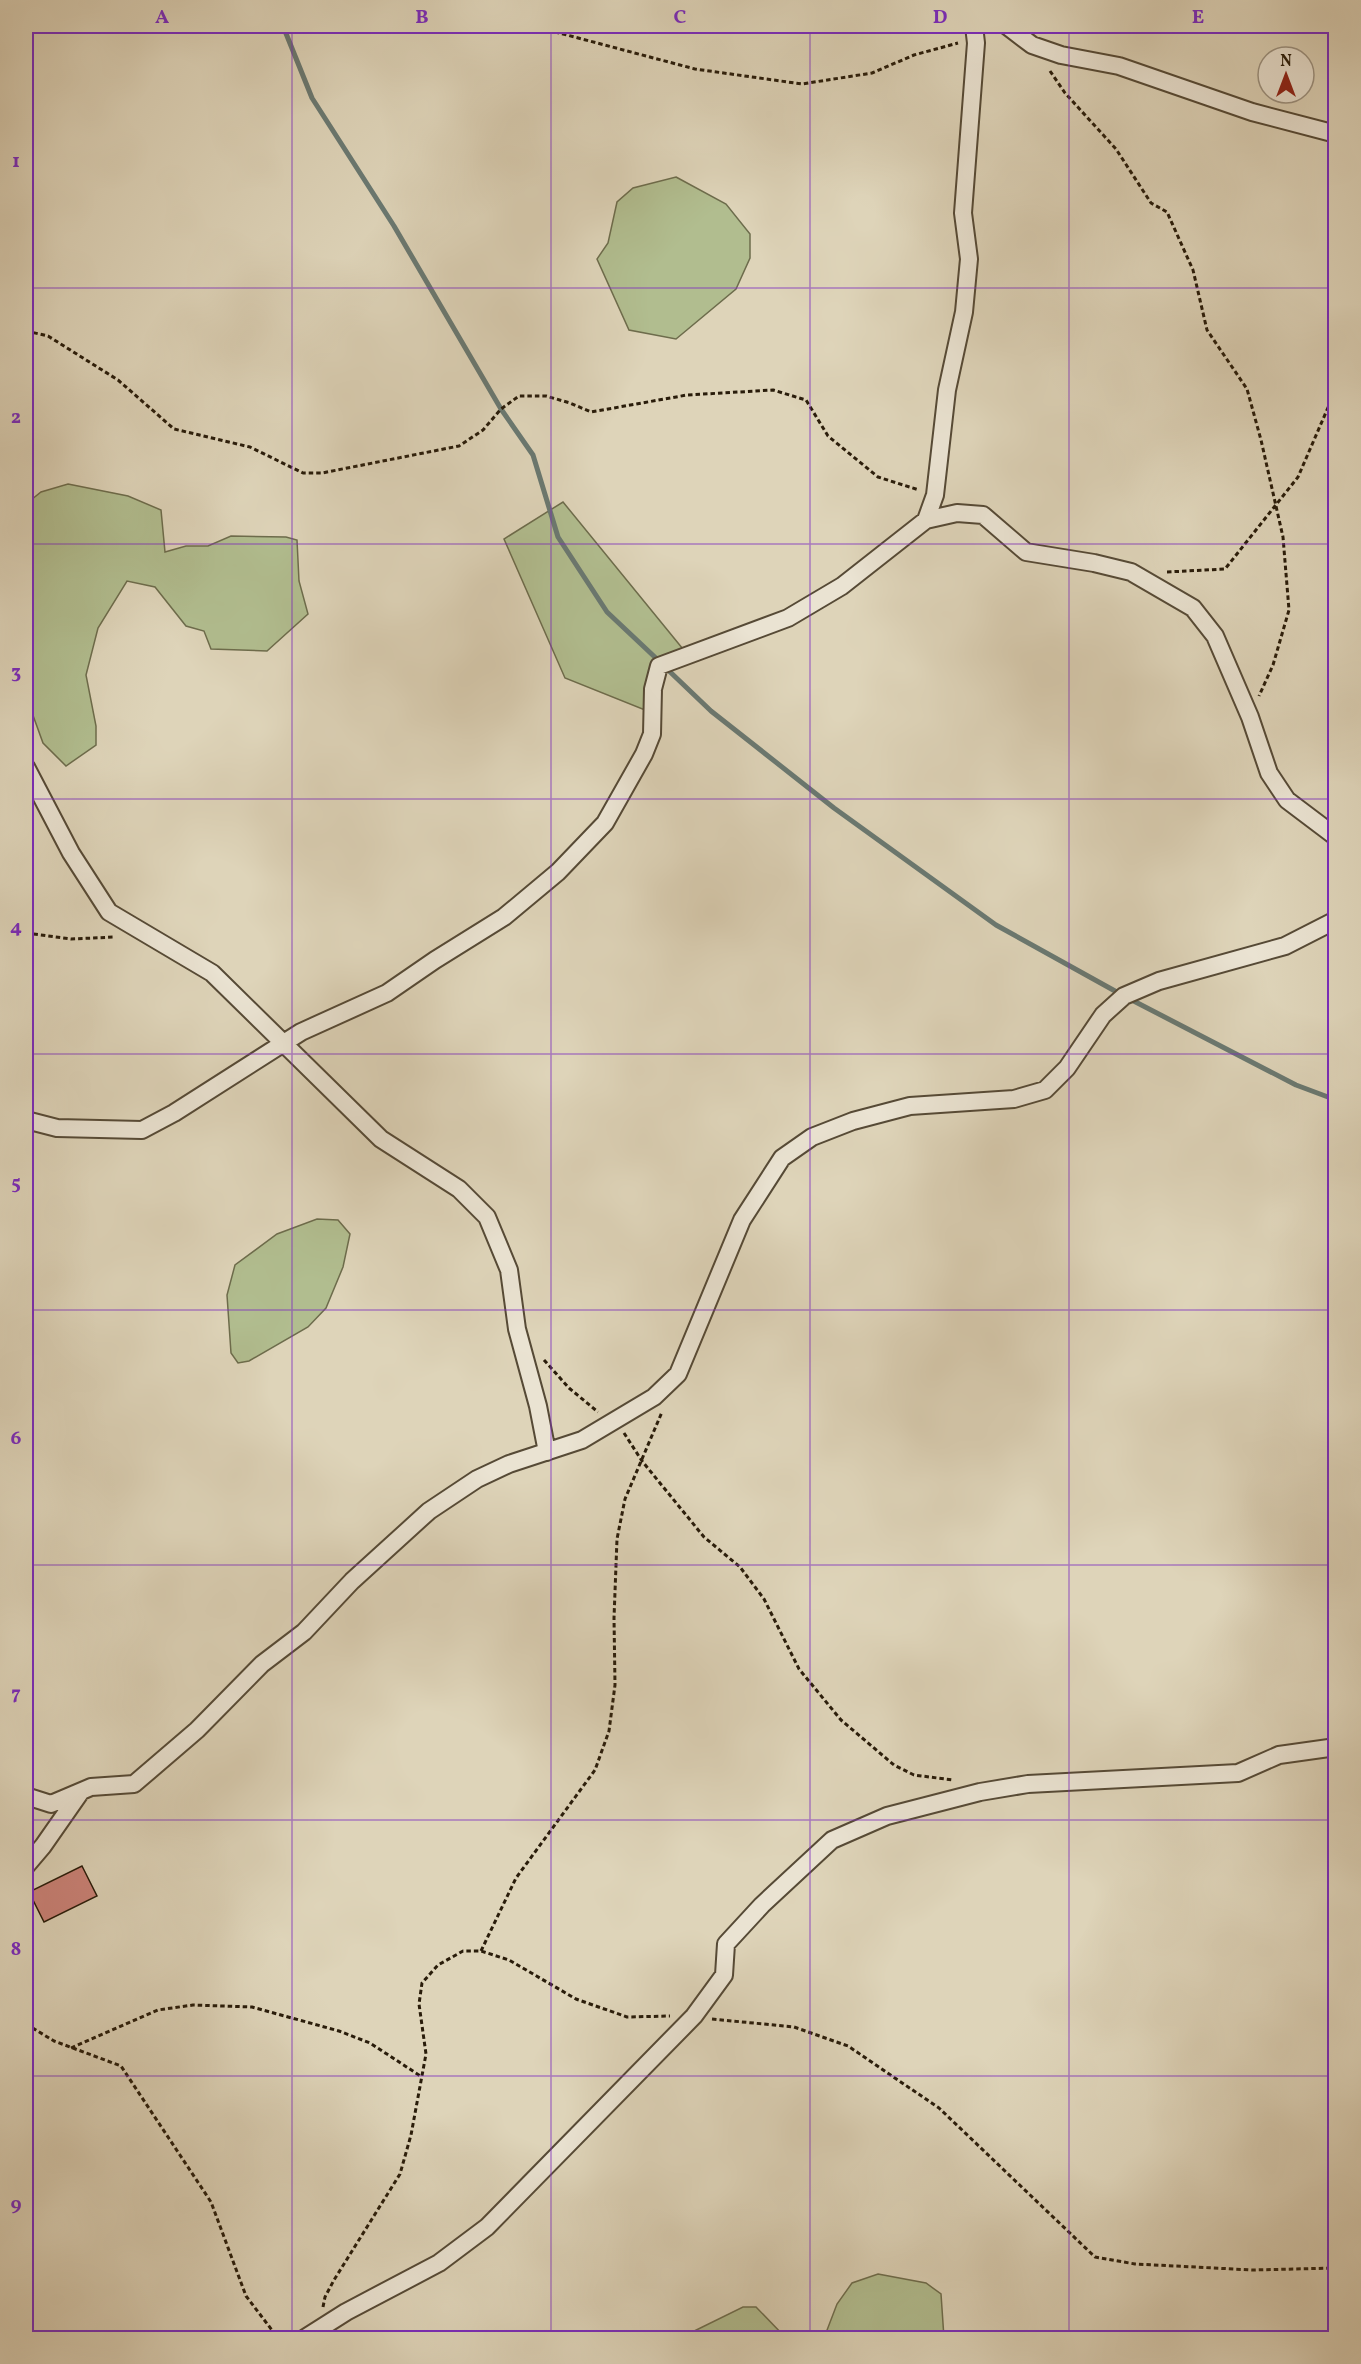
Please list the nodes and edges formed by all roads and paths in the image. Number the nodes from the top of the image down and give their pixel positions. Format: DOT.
graph roads {
  1 [pos="533,26"];
  2 [pos="974,26"];
  3 [pos="1007,26"];
  4 [pos="976,43"];
  5 [pos="1032,45"];
  6 [pos="1335,134"];
  7 [pos="26,331"];
  8 [pos="1335,367"];
  9 [pos="935,495"];
  10 [pos="1276,504"];
  11 [pos="926,520"];
  12 [pos="1166,572"];
  13 [pos="1250,717"];
  14 [pos="26,767"];
  15 [pos="1335,837"];
  16 [pos="1335,920"];
  17 [pos="26,933"];
  18 [pos="147,935"];
  19 [pos="285,1044"];
  20 [pos="26,1120"];
  21 [pos="539,1354"];
  22 [pos="666,1404"];
  23 [pos="612,1423"];
  24 [pos="547,1452"];
  25 [pos="642,1461"];
  26 [pos="1335,1747"];
  27 [pos="83,1790"];
  28 [pos="980,1792"];
  29 [pos="26,1796"];
  30 [pos="26,1866"];
  31 [pos="482,1950"];
  32 [pos="694,2016"];
  33 [pos="26,2024"];
  34 [pos="70,2048"];
  35 [pos="422,2077"];
  36 [pos="1335,2268"];
  37 [pos="320,2329"];
  38 [pos="278,2338"];
  39 [pos="305,2338"];
  1 -- 4 [label="path"];
  2 -- 4 [label="street"];
  3 -- 5 [label="street"];
  4 -- 9 [label="street"];
  5 -- 6 [label="street"];
  5 -- 10 [label="path"];
  7 -- 9 [label="path"];
  8 -- 10 [label="path"];
  9 -- 11 [label="street"];
  10 -- 12 [label="path"];
  10 -- 13 [label="path"];
  11 -- 13 [label="street"];
  11 -- 19 [label="street"];
  13 -- 15 [label="street"];
  14 -- 18 [label="street"];
  16 -- 23 [label="street"];
  17 -- 18 [label="path"];
  18 -- 19 [label="street"];
  19 -- 20 [label="street"];
  19 -- 24 [label="street"];
  21 -- 23 [label="path"];
  22 -- 25 [label="path"];
  23 -- 24 [label="street"];
  23 -- 25 [label="path"];
  24 -- 27 [label="street"];
  25 -- 28 [label="path"];
  25 -- 31 [label="path"];
  26 -- 28 [label="street"];
  27 -- 29 [label="street"];
  27 -- 30 [label="street"];
  28 -- 32 [label="street"];
  31 -- 32 [label="path"];
  31 -- 35 [label="path"];
  32 -- 36 [label="path"];
  32 -- 37 [label="street"];
  33 -- 34 [label="path"];
  34 -- 35 [label="path"];
  34 -- 38 [label="path"];
  35 -- 37 [label="path"];
  37 -- 39 [label="street"];
}
